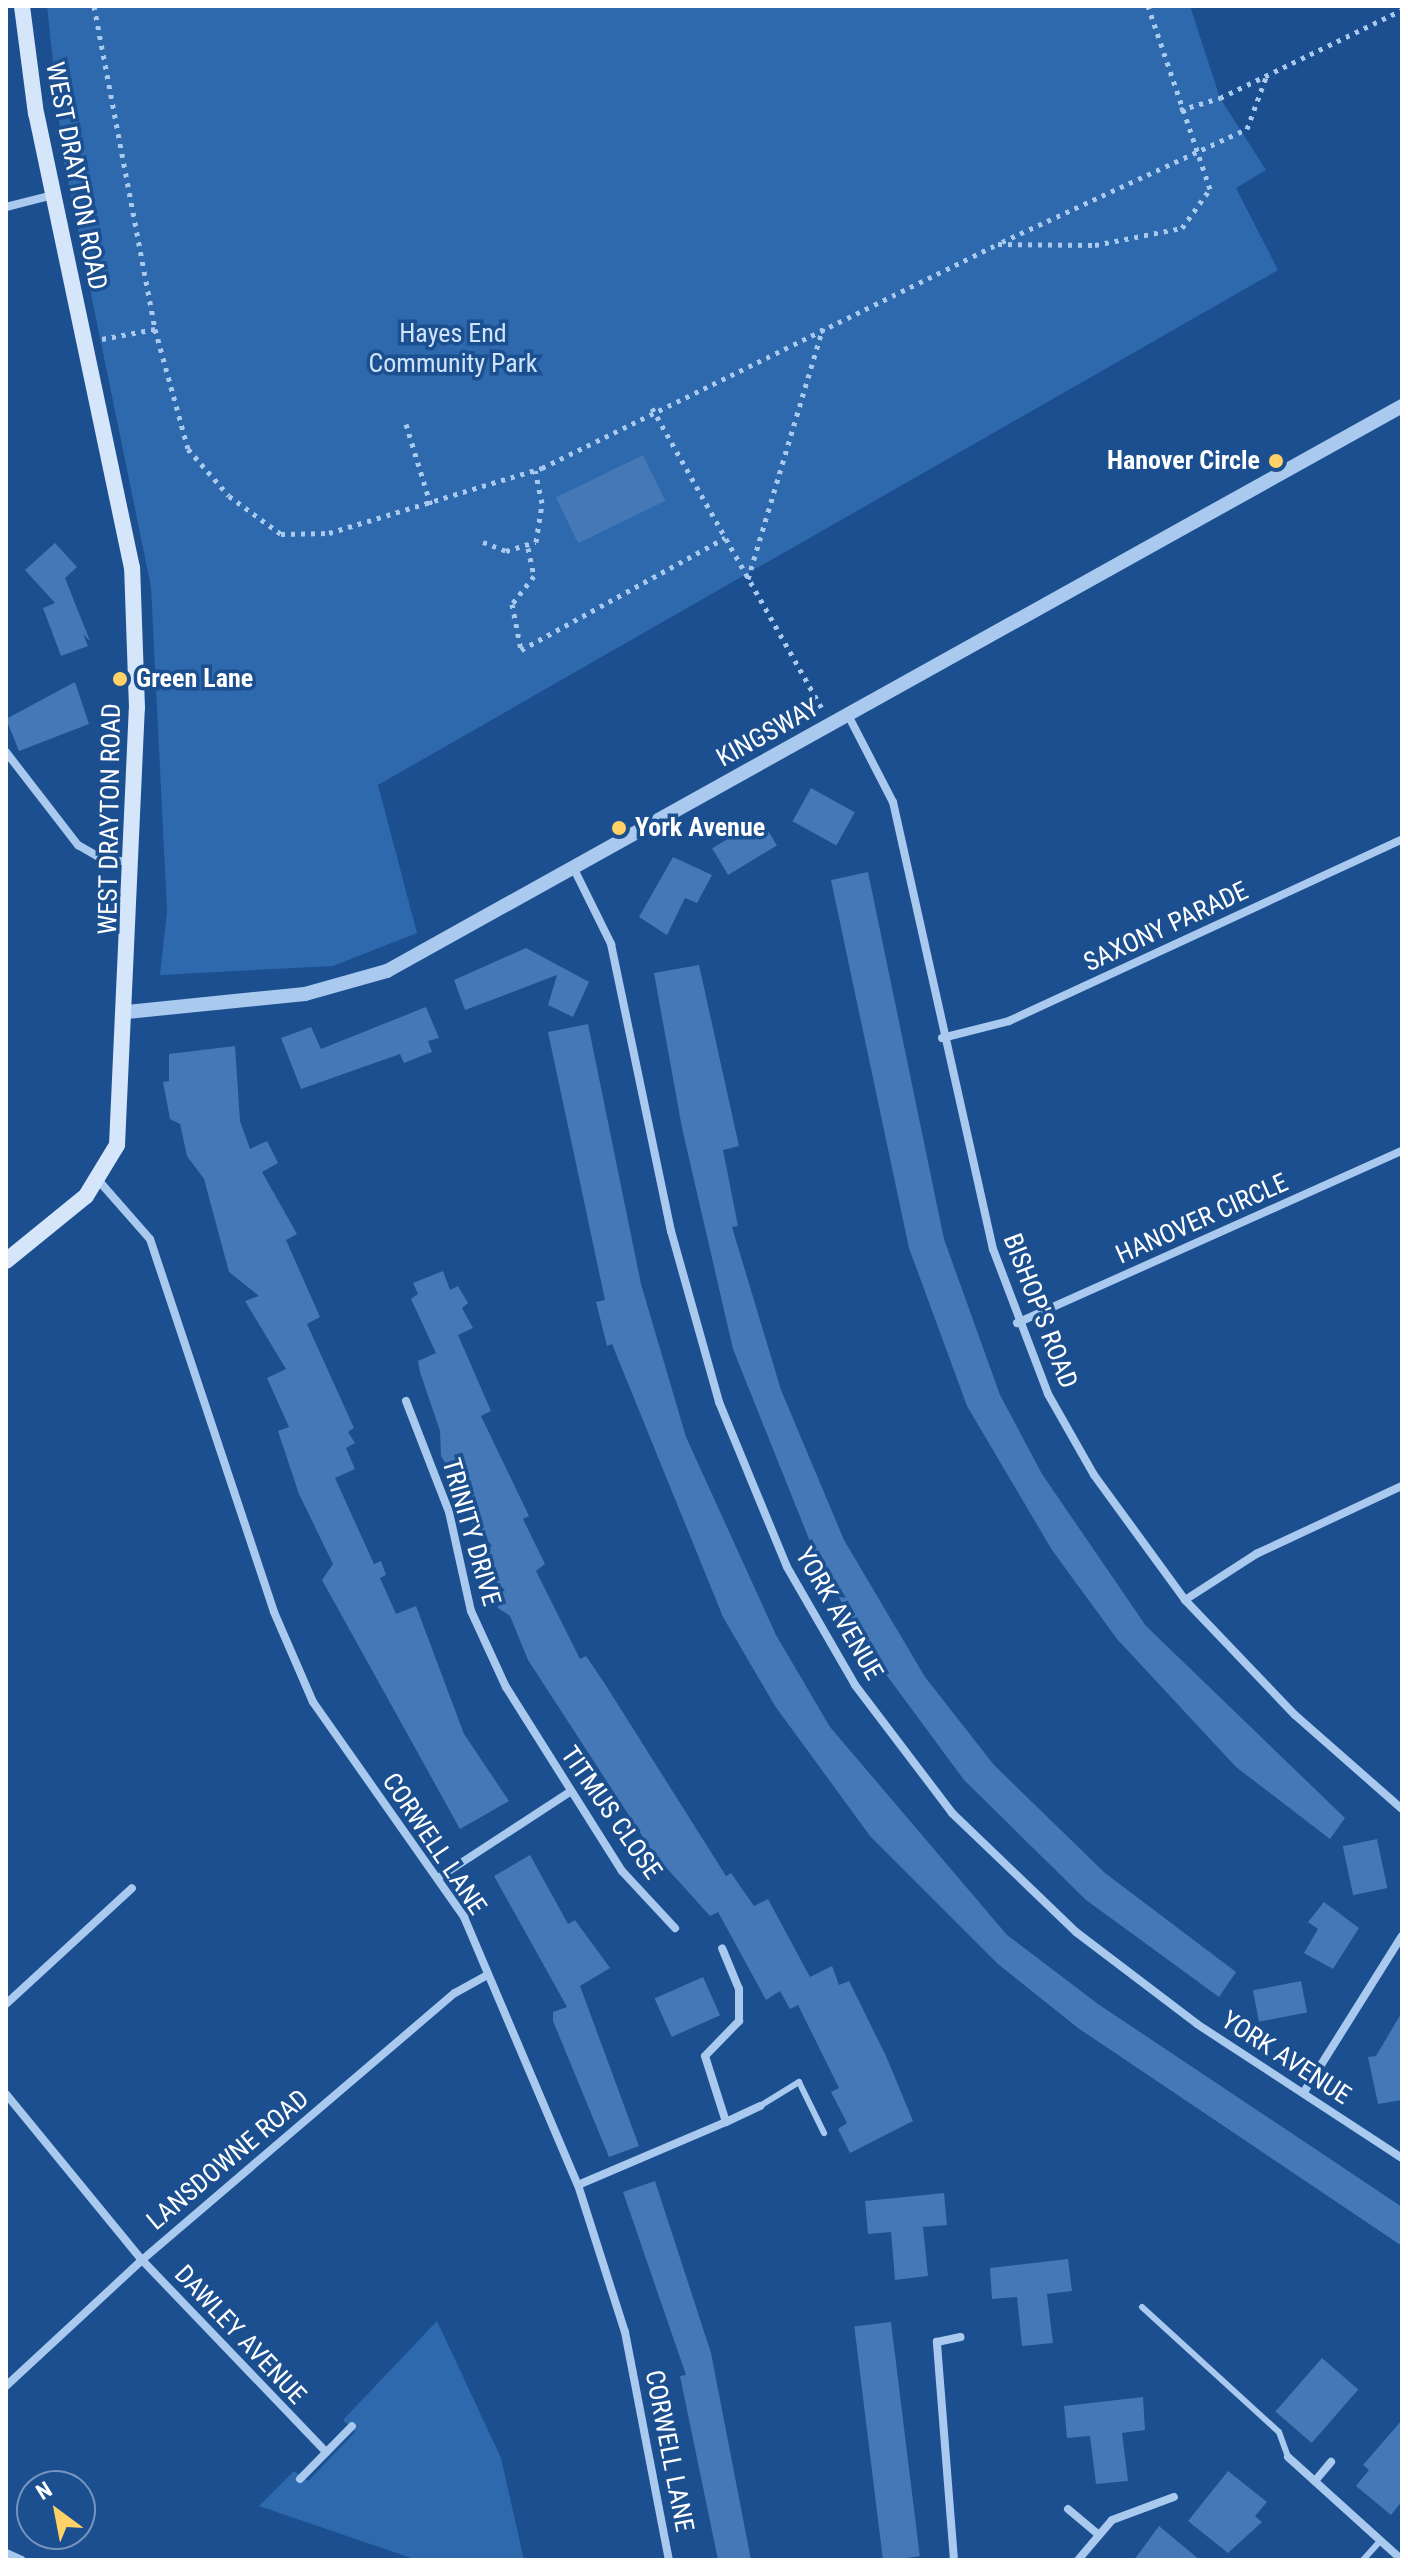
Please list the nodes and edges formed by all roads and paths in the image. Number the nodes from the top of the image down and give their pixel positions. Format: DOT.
graph roads {
  1 [pos="22,6"];
  2 [pos="94,6"];
  3 [pos="1148,6"];
  4 [pos="1402,10"];
  5 [pos="1266,77"];
  6 [pos="1180,110"];
  7 [pos="1196,152"];
  8 [pos="53,195"];
  9 [pos="6,207"];
  10 [pos="998,244"];
  11 [pos="823,327"];
  12 [pos="155,329"];
  13 [pos="85,342"];
  14 [pos="1402,406"];
  15 [pos="652,408"];
  16 [pos="406,424"];
  17 [pos="535,471"];
  18 [pos="431,506"];
  19 [pos="725,538"];
  20 [pos="483,542"];
  21 [pos="528,548"];
  22 [pos="748,579"];
  23 [pos="848,715"];
  24 [pos="831,725"];
  25 [pos="6,752"];
  26 [pos="1402,839"];
  27 [pos="134,862"];
  28 [pos="574,869"];
  29 [pos="127,1012"];
  30 [pos="942,1038"];
  31 [pos="1402,1151"];
  32 [pos="99,1181"];
  33 [pos="6,1261"];
  34 [pos="1017,1323"];
  35 [pos="406,1401"];
  36 [pos="1402,1486"];
  37 [pos="1185,1600"];
  38 [pos="522,1716"];
  39 [pos="570,1792"];
  40 [pos="1402,1809"];
  41 [pos="438,1878"];
  42 [pos="132,1888"];
  43 [pos="675,1928"];
  44 [pos="1402,1936"];
  45 [pos="722,1948"];
  46 [pos="486,1976"];
  47 [pos="6,2004"];
  48 [pos="1304,2092"];
  49 [pos="6,2094"];
  50 [pos="760,2106"];
  51 [pos="726,2122"];
  52 [pos="824,2133"];
  53 [pos="1402,2158"];
  54 [pos="578,2185"];
  55 [pos="142,2260"];
  56 [pos="1142,2307"];
  57 [pos="960,2337"];
  58 [pos="6,2386"];
  59 [pos="352,2426"];
  60 [pos="326,2452"];
  61 [pos="1288,2457"];
  62 [pos="1331,2462"];
  63 [pos="300,2479"];
  64 [pos="1315,2481"];
  65 [pos="1174,2497"];
  66 [pos="1068,2509"];
  67 [pos="1099,2535"];
  68 [pos="1380,2541"];
  69 [pos="6,2553"];
  70 [pos="22,2560"];
  71 [pos="669,2560"];
  72 [pos="954,2560"];
  73 [pos="1078,2560"];
  74 [pos="1363,2560"];
  75 [pos="1402,2560"];
  1 -- 8 [label="main road, WEST DRAYTON ROAD"];
  2 -- 12 [label="path"];
  3 -- 6 [label="path"];
  4 -- 5 [label="path"];
  5 -- 6 [label="path"];
  5 -- 7 [label="path"];
  6 -- 7 [label="path"];
  7 -- 10 [label="path"];
  7 -- 10 [label="path"];
  8 -- 9 [label="street"];
  8 -- 13 [label="main road, WEST DRAYTON ROAD"];
  10 -- 11 [label="path"];
  11 -- 15 [label="path"];
  11 -- 22 [label="path"];
  12 -- 13 [label="path"];
  12 -- 18 [label="path"];
  13 -- 27 [label="main road, WEST DRAYTON ROAD"];
  14 -- 23 [label="street, KINGSWAY"];
  15 -- 17 [label="path"];
  15 -- 19 [label="path"];
  16 -- 18 [label="path"];
  17 -- 18 [label="path"];
  17 -- 21 [label="path"];
  19 -- 21 [label="path"];
  19 -- 22 [label="path"];
  20 -- 21 [label="path"];
  22 -- 24 [label="path"];
  23 -- 24 [label="street, KINGSWAY"];
  23 -- 30 [label="street, BISHOP'S ROAD"];
  24 -- 28 [label="street, KINGSWAY"];
  25 -- 27 [label="street"];
  26 -- 30 [label="street, SAXONY PARADE"];
  27 -- 29 [label="main road, WEST DRAYTON ROAD"];
  28 -- 29 [label="street, KINGSWAY"];
  28 -- 48 [label="street, YORK AVENUE"];
  29 -- 32 [label="main road, WEST DRAYTON ROAD"];
  30 -- 34 [label="street, BISHOP'S ROAD"];
  31 -- 34 [label="street, HANOVER CIRCLE"];
  32 -- 33 [label="main road, WEST DRAYTON ROAD"];
  32 -- 41 [label="street, CORWELL LANE"];
  34 -- 37 [label="street, BISHOP'S ROAD"];
  35 -- 38 [label="street, TRINITY DRIVE"];
  36 -- 37 [label="street"];
  37 -- 40 [label="street, BISHOP'S ROAD"];
  38 -- 39 [label="street, TITMUS CLOSE"];
  39 -- 41 [label="street"];
  39 -- 43 [label="street, TITMUS CLOSE"];
  41 -- 46 [label="street, CORWELL LANE"];
  42 -- 47 [label="street"];
  44 -- 48 [label="street"];
  45 -- 51 [label="street"];
  46 -- 54 [label="street, CORWELL LANE"];
  46 -- 55 [label="street, LANSDOWNE ROAD"];
  48 -- 53 [label="street, YORK AVENUE"];
  49 -- 55 [label="street, DAWLEY AVENUE"];
  50 -- 51 [label="street"];
  50 -- 52 [label="lane"];
  51 -- 54 [label="street"];
  54 -- 71 [label="street, CORWELL LANE"];
  55 -- 58 [label="street, LANSDOWNE ROAD"];
  55 -- 60 [label="street, DAWLEY AVENUE"];
  56 -- 61 [label="lane"];
  57 -- 72 [label="street"];
  59 -- 60 [label="street"];
  60 -- 63 [label="street"];
  61 -- 64 [label="street"];
  62 -- 64 [label="street"];
  64 -- 68 [label="street"];
  65 -- 67 [label="street"];
  66 -- 67 [label="street"];
  67 -- 73 [label="street"];
  68 -- 74 [label="lane"];
  68 -- 75 [label="street"];
  69 -- 70 [label="street"];
}
